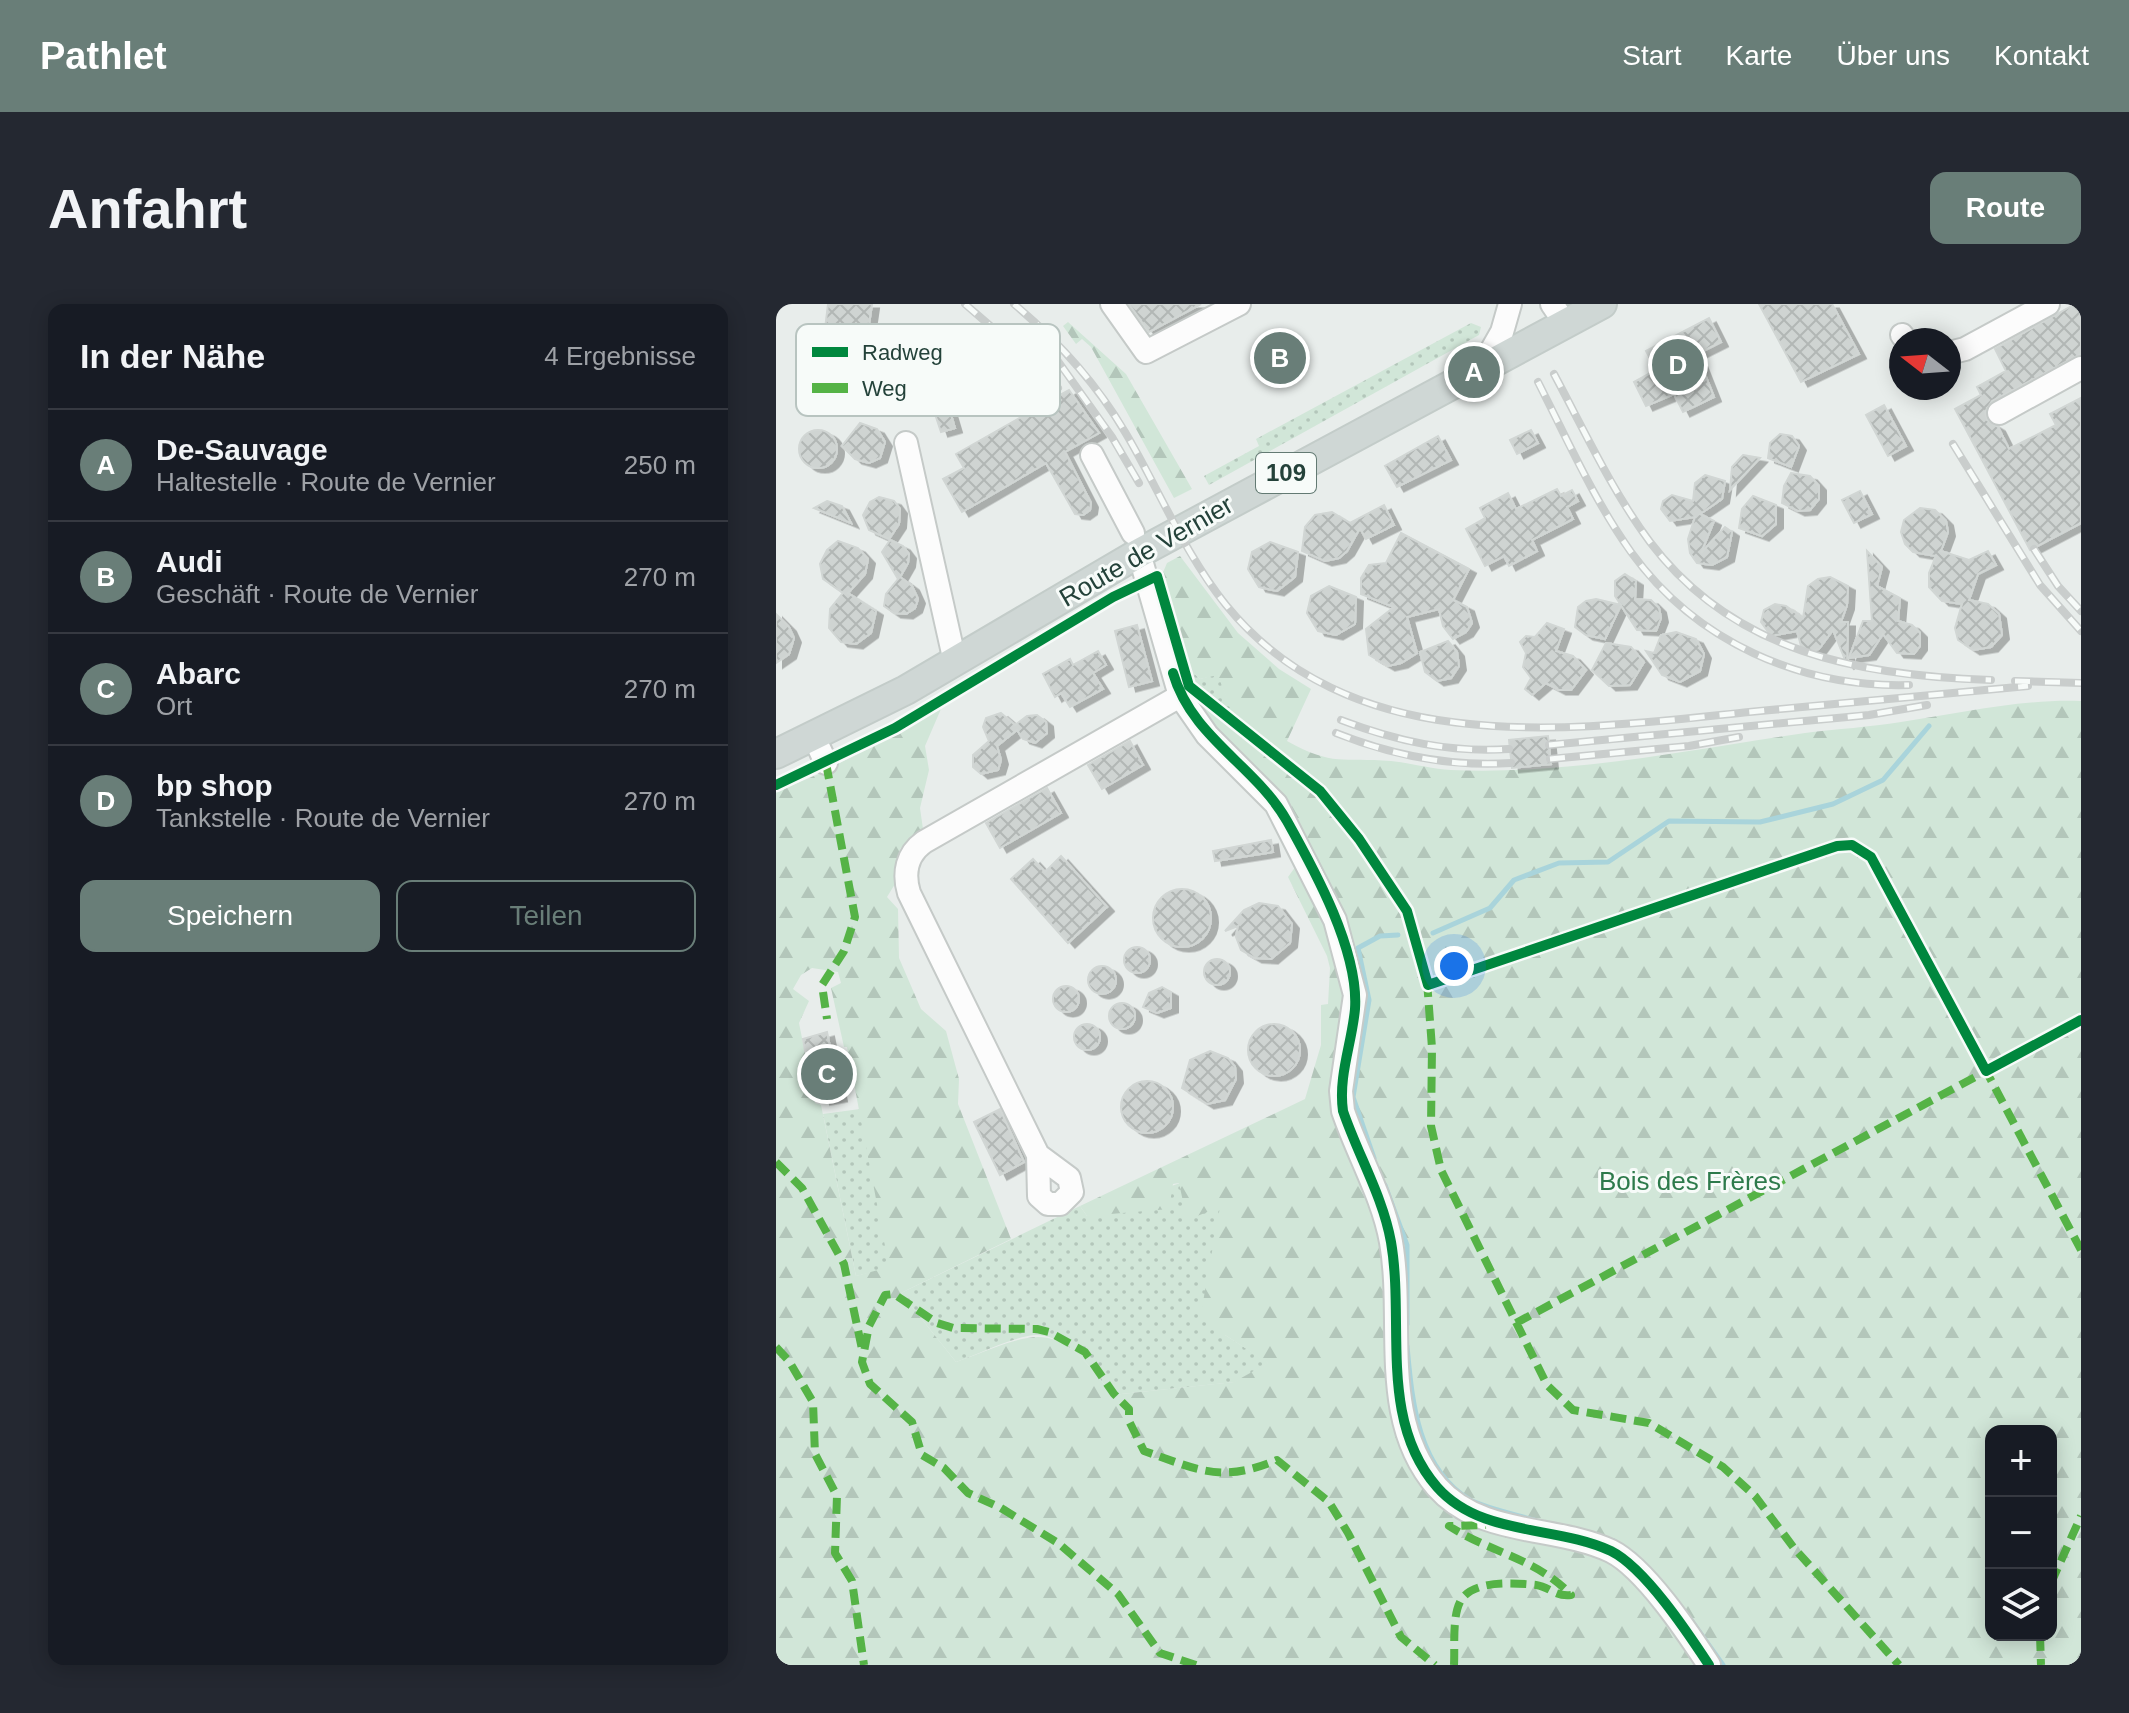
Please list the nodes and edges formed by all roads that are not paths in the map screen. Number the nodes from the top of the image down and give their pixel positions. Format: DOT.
graph roads {
  1 [pos="1112,304"];
  2 [pos="1239,304"];
  3 [pos="1510,304"];
  4 [pos="1602,304"];
  5 [pos="2048,304"];
  6 [pos="1559,314"];
  7 [pos="1961,350"];
  8 [pos="2081,368"];
  9 [pos="1481,369"];
  10 [pos="1999,413"];
  11 [pos="906,443"];
  12 [pos="1092,455"];
  13 [pos="1136,543"];
  14 [pos="955,662"];
  15 [pos="1180,696"];
  16 [pos="814,737"];
  17 [pos="778,748"];
  18 [pos="826,763"];
  19 [pos="1038,1155"];
  20 [pos="1709,1665"];
  1 -- 2 [label="street"];
  3 -- 9 [label="street"];
  4 -- 6 [label="main road, Route de Vernier / 109"];
  5 -- 7 [label="street"];
  6 -- 9 [label="main road, Route de Vernier / 109"];
  8 -- 10 [label="street"];
  9 -- 13 [label="main road, Route de Vernier / 109"];
  11 -- 14 [label="street"];
  12 -- 13 [label="street"];
  13 -- 14 [label="main road, Route de Vernier / 109"];
  13 -- 15 [label="street"];
  14 -- 16 [label="main road, Route de Vernier / 109"];
  15 -- 19 [label="street"];
  15 -- 20 [label="street"];
  16 -- 17 [label="main road, Route de Vernier / 109"];
  16 -- 18 [label="street"];
}
